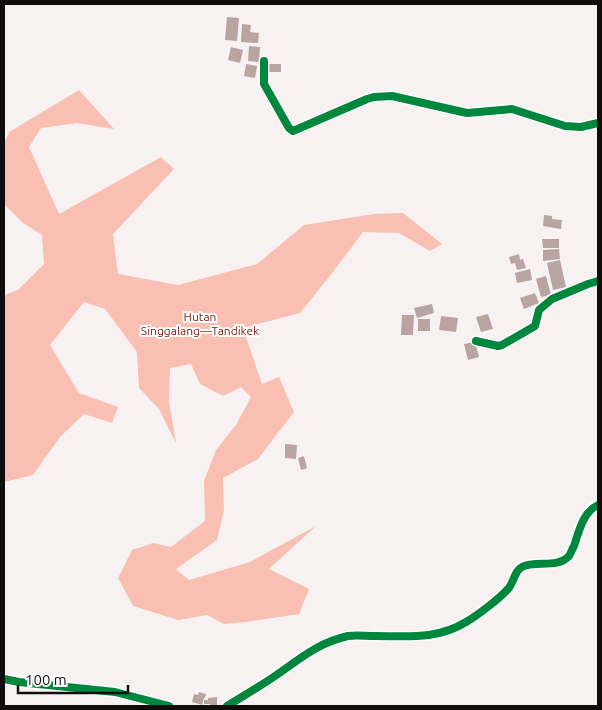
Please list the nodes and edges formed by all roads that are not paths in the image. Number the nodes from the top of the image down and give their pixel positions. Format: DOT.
graph roads {
  1 [pos="264,61"];
  2 [pos="598,122"];
  3 [pos="598,281"];
  4 [pos="476,341"];
  5 [pos="598,504"];
  6 [pos="4,679"];
  7 [pos="169,706"];
  8 [pos="226,706"];
  1 -- 2 [label="street"];
  3 -- 4 [label="street"];
  5 -- 8 [label="street"];
  6 -- 7 [label="street"];
}
